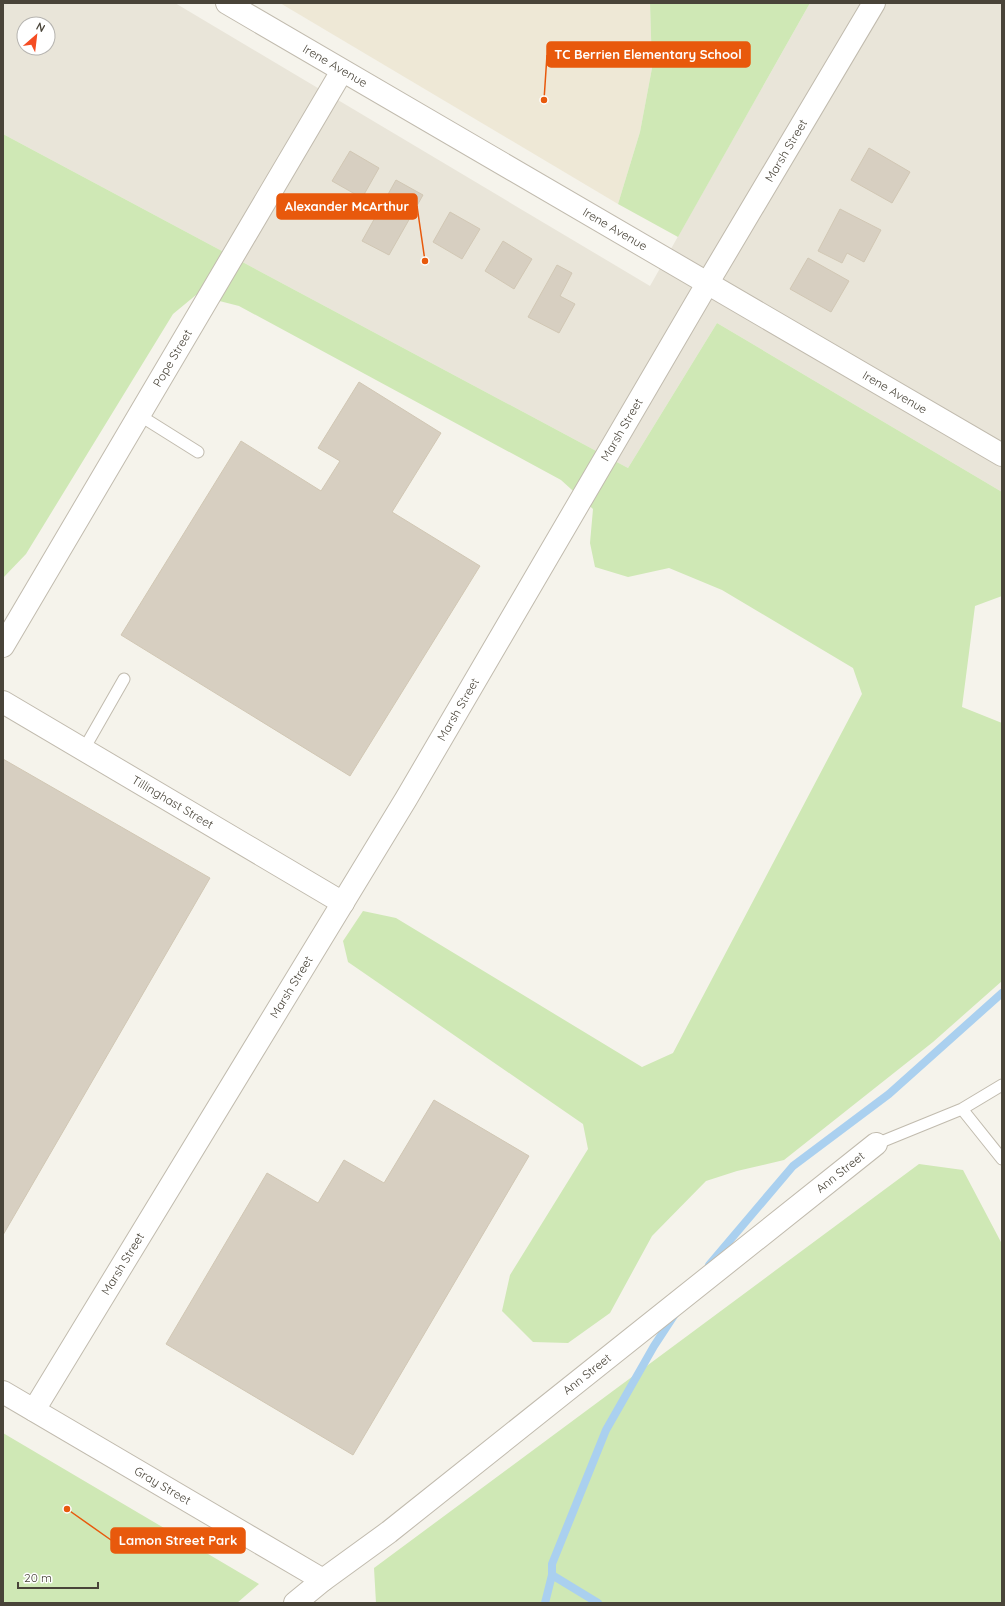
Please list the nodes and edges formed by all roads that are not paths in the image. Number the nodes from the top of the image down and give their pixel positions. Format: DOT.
graph roads {
  1 [pos="227,3"];
  2 [pos="874,3"];
  3 [pos="342,71"];
  4 [pos="707,284"];
  5 [pos="139,415"];
  6 [pos="198,452"];
  7 [pos="1002,455"];
  8 [pos="3,646"];
  9 [pos="124,679"];
  10 [pos="3,702"];
  11 [pos="84,749"];
  12 [pos="344,903"];
  13 [pos="1002,1085"];
  14 [pos="962,1109"];
  15 [pos="876,1144"];
  16 [pos="1002,1159"];
  17 [pos="3,1392"];
  18 [pos="34,1410"];
  19 [pos="323,1580"];
  20 [pos="295,1603"];
  1 -- 3 [label="street, Irene Avenue"];
  2 -- 4 [label="street, Marsh Street"];
  3 -- 4 [label="street, Irene Avenue"];
  3 -- 5 [label="street, Pope Street"];
  4 -- 7 [label="street, Irene Avenue"];
  4 -- 12 [label="street, Marsh Street"];
  5 -- 6 [label="lane"];
  5 -- 8 [label="street, Pope Street"];
  9 -- 11 [label="lane"];
  10 -- 11 [label="street, Tillinghast Street"];
  11 -- 12 [label="street, Tillinghast Street"];
  12 -- 18 [label="street, Marsh Street"];
  13 -- 14 [label="lane"];
  14 -- 15 [label="lane"];
  14 -- 16 [label="lane"];
  15 -- 19 [label="street, Ann Street"];
  17 -- 18 [label="street, Gray Street"];
  18 -- 19 [label="street, Gray Street"];
  19 -- 20 [label="street, Ann Street"];
}
